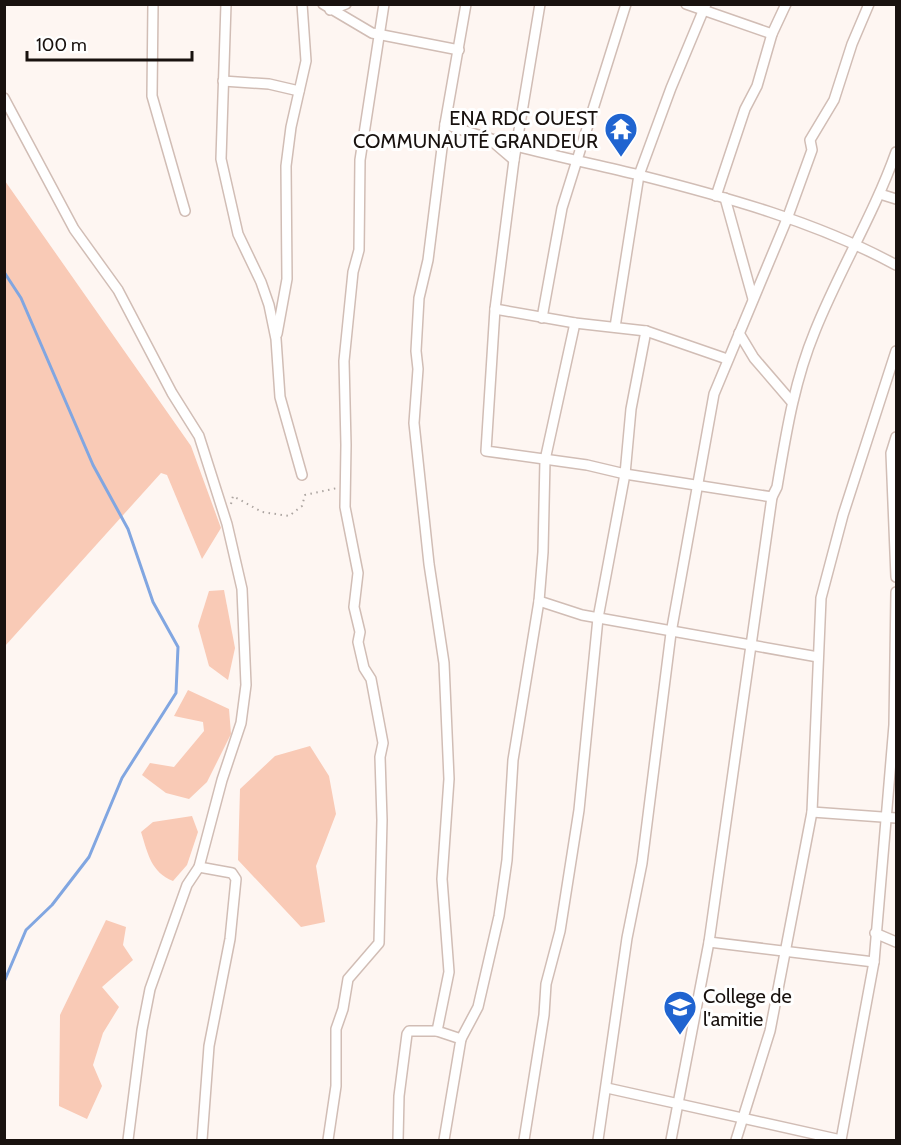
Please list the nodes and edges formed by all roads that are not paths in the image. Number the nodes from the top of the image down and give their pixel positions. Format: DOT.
graph roads {
  1 [pos="153,4"];
  2 [pos="226,4"];
  3 [pos="302,4"];
  4 [pos="346,4"];
  5 [pos="384,4"];
  6 [pos="466,4"];
  7 [pos="540,4"];
  8 [pos="626,4"];
  9 [pos="686,4"];
  10 [pos="786,4"];
  11 [pos="869,4"];
  12 [pos="327,7"];
  13 [pos="705,8"];
  14 [pos="772,34"];
  15 [pos="380,36"];
  16 [pos="459,50"];
  17 [pos="223,81"];
  18 [pos="299,91"];
  19 [pos="4,98"];
  20 [pos="445,124"];
  21 [pos="491,140"];
  22 [pos="516,147"];
  23 [pos="897,152"];
  24 [pos="514,160"];
  25 [pos="576,160"];
  26 [pos="639,175"];
  27 [pos="880,194"];
  28 [pos="720,197"];
  29 [pos="897,199"];
  30 [pos="185,211"];
  31 [pos="787,219"];
  32 [pos="857,243"];
  33 [pos="896,264"];
  34 [pos="753,299"];
  35 [pos="495,309"];
  36 [pos="542,318"];
  37 [pos="575,323"];
  38 [pos="615,327"];
  39 [pos="646,332"];
  40 [pos="739,333"];
  41 [pos="276,339"];
  42 [pos="897,351"];
  43 [pos="727,359"];
  44 [pos="792,401"];
  45 [pos="897,437"];
  46 [pos="894,454"];
  47 [pos="545,460"];
  48 [pos="625,474"];
  49 [pos="302,475"];
  50 [pos="699,485"];
  51 [pos="772,497"];
  52 [pos="897,577"];
  53 [pos="897,592"];
  54 [pos="539,601"];
  55 [pos="598,618"];
  56 [pos="671,633"];
  57 [pos="750,646"];
  58 [pos="818,657"];
  59 [pos="812,812"];
  60 [pos="897,818"];
  61 [pos="885,819"];
  62 [pos="199,867"];
  63 [pos="875,933"];
  64 [pos="709,942"];
  65 [pos="897,942"];
  66 [pos="786,954"];
  67 [pos="874,962"];
  68 [pos="437,1031"];
  69 [pos="460,1039"];
  70 [pos="607,1088"];
  71 [pos="679,1104"];
  72 [pos="744,1117"];
  73 [pos="128,1140"];
  74 [pos="202,1140"];
  75 [pos="328,1140"];
  76 [pos="398,1140"];
  77 [pos="444,1140"];
  78 [pos="524,1140"];
  79 [pos="598,1140"];
  80 [pos="671,1140"];
  81 [pos="736,1140"];
  82 [pos="841,1140"];
  1 -- 30 [label="street"];
  2 -- 17 [label="street"];
  3 -- 18 [label="street"];
  4 -- 12 [label="street"];
  5 -- 15 [label="street"];
  6 -- 16 [label="street"];
  7 -- 22 [label="street"];
  8 -- 25 [label="street"];
  9 -- 13 [label="street"];
  10 -- 14 [label="street"];
  11 -- 31 [label="street"];
  12 -- 15 [label="street"];
  13 -- 14 [label="street"];
  13 -- 26 [label="street"];
  14 -- 28 [label="street"];
  15 -- 16 [label="street"];
  15 -- 75 [label="street"];
  16 -- 20 [label="street"];
  17 -- 18 [label="street"];
  17 -- 41 [label="street"];
  18 -- 41 [label="street"];
  19 -- 62 [label="street"];
  20 -- 21 [label="street"];
  20 -- 68 [label="street"];
  21 -- 22 [label="street"];
  21 -- 24 [label="street"];
  22 -- 24 [label="street"];
  22 -- 25 [label="street"];
  23 -- 27 [label="street"];
  24 -- 35 [label="street"];
  25 -- 26 [label="street"];
  25 -- 36 [label="street"];
  26 -- 28 [label="street"];
  26 -- 38 [label="street"];
  27 -- 29 [label="street"];
  27 -- 32 [label="street"];
  28 -- 31 [label="street"];
  28 -- 34 [label="street"];
  31 -- 32 [label="street"];
  31 -- 34 [label="street"];
  32 -- 33 [label="street"];
  32 -- 44 [label="street"];
  34 -- 40 [label="street"];
  35 -- 36 [label="street"];
  35 -- 47 [label="street"];
  36 -- 37 [label="street"];
  37 -- 38 [label="street"];
  37 -- 47 [label="street"];
  38 -- 39 [label="street"];
  39 -- 43 [label="street"];
  39 -- 48 [label="street"];
  40 -- 43 [label="street"];
  40 -- 44 [label="street"];
  41 -- 49 [label="street"];
  42 -- 58 [label="street"];
  43 -- 50 [label="street"];
  44 -- 51 [label="street"];
  45 -- 46 [label="street"];
  46 -- 52 [label="street"];
  47 -- 48 [label="street"];
  47 -- 54 [label="street"];
  48 -- 50 [label="street"];
  48 -- 55 [label="street"];
  50 -- 51 [label="street"];
  50 -- 56 [label="street"];
  51 -- 57 [label="street"];
  53 -- 61 [label="street"];
  54 -- 55 [label="street"];
  54 -- 69 [label="street"];
  55 -- 56 [label="street"];
  55 -- 78 [label="street"];
  56 -- 57 [label="street"];
  56 -- 70 [label="street"];
  57 -- 58 [label="street"];
  57 -- 64 [label="street"];
  58 -- 59 [label="street"];
  59 -- 61 [label="street"];
  59 -- 66 [label="street"];
  60 -- 61 [label="street"];
  61 -- 63 [label="street"];
  62 -- 73 [label="street"];
  62 -- 74 [label="street"];
  63 -- 65 [label="street"];
  63 -- 67 [label="street"];
  64 -- 66 [label="street"];
  64 -- 71 [label="street"];
  66 -- 67 [label="street"];
  66 -- 72 [label="street"];
  67 -- 82 [label="street"];
  68 -- 69 [label="street"];
  68 -- 76 [label="street"];
  69 -- 77 [label="street"];
  70 -- 71 [label="street"];
  70 -- 79 [label="street"];
  71 -- 72 [label="street"];
  71 -- 80 [label="street"];
  72 -- 81 [label="street"];
  72 -- 82 [label="street"];
}
